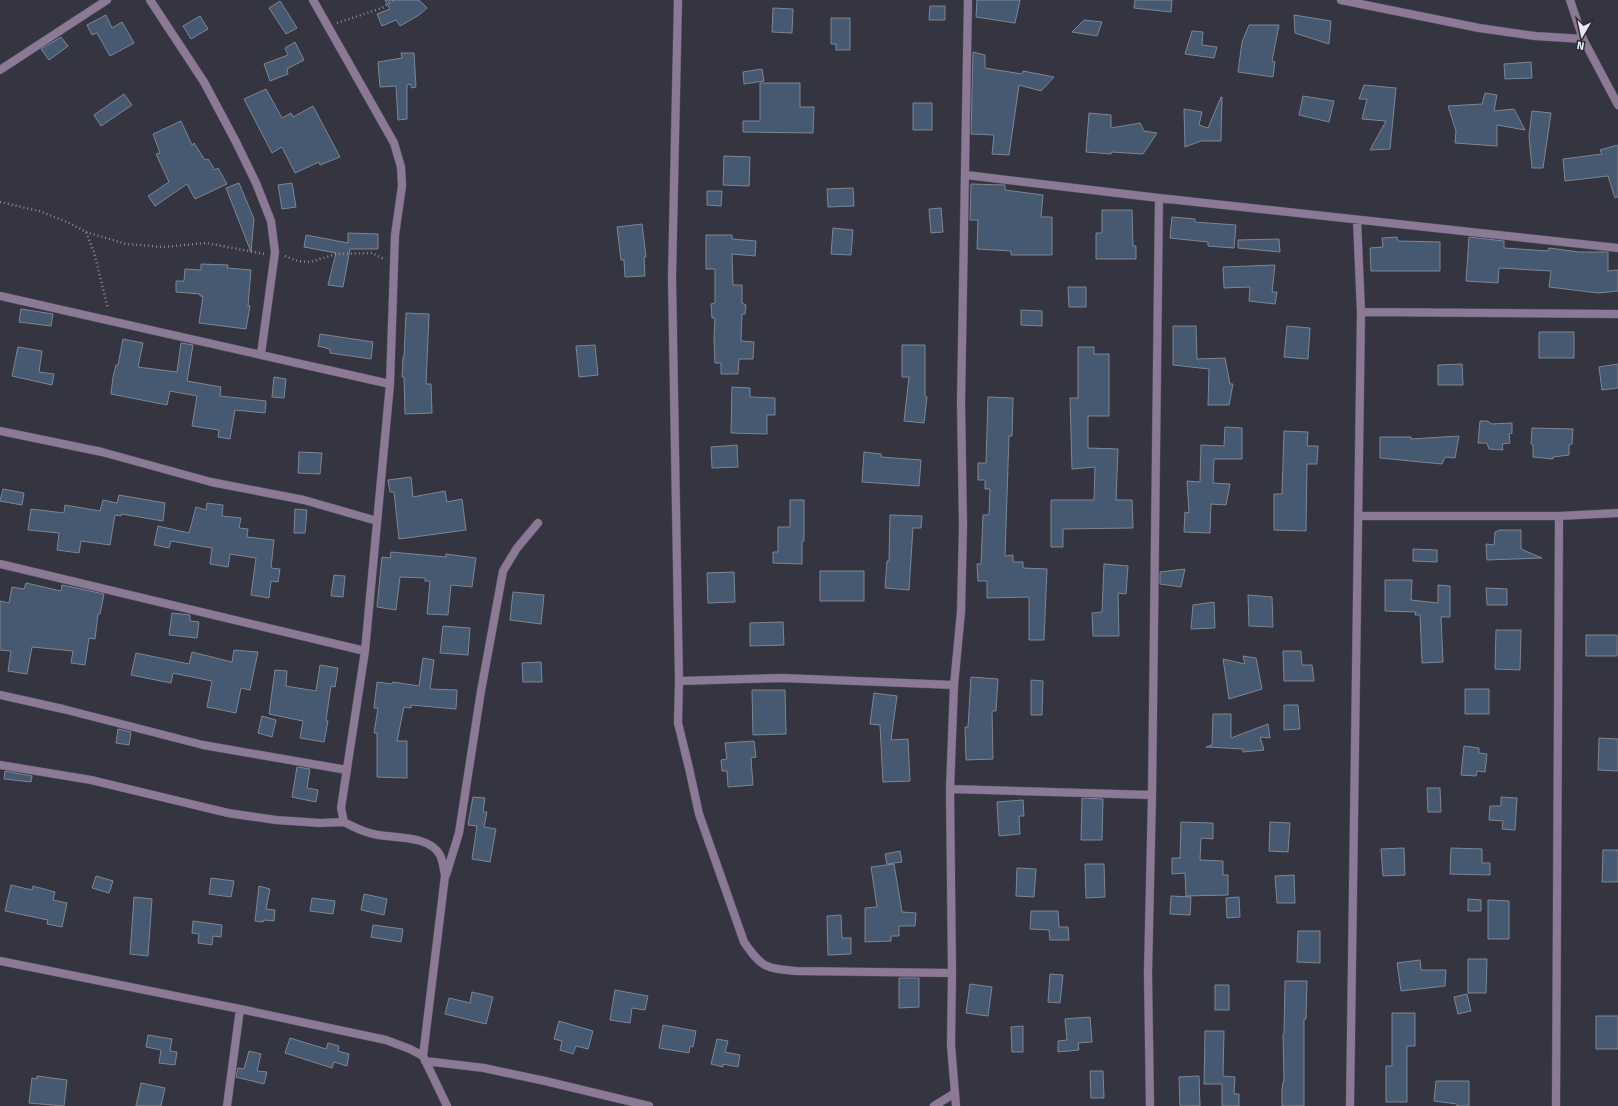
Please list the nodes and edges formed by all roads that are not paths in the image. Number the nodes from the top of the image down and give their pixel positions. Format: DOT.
graph roads {
  1 [pos="107,0"];
  2 [pos="150,0"];
  3 [pos="313,0"];
  4 [pos="678,0"];
  5 [pos="968,0"];
  6 [pos="1341,0"];
  7 [pos="1570,0"];
  8 [pos="1583,39"];
  9 [pos="0,70"];
  10 [pos="1618,105"];
  11 [pos="966,175"];
  12 [pos="1159,198"];
  13 [pos="1357,220"];
  14 [pos="1618,248"];
  15 [pos="0,296"];
  16 [pos="1361,312"];
  17 [pos="1618,314"];
  18 [pos="261,354"];
  19 [pos="390,384"];
  20 [pos="0,431"];
  21 [pos="1618,514"];
  22 [pos="1359,516"];
  23 [pos="1559,516"];
  24 [pos="377,521"];
  25 [pos="538,523"];
  26 [pos="0,564"];
  27 [pos="365,651"];
  28 [pos="679,680"];
  29 [pos="954,685"];
  30 [pos="0,695"];
  31 [pos="0,765"];
  32 [pos="347,770"];
  33 [pos="950,789"];
  34 [pos="1152,795"];
  35 [pos="344,822"];
  36 [pos="445,876"];
  37 [pos="0,961"];
  38 [pos="952,973"];
  39 [pos="240,1009"];
  40 [pos="424,1058"];
  41 [pos="955,1093"];
  42 [pos="227,1106"];
  43 [pos="447,1106"];
  44 [pos="649,1106"];
  45 [pos="934,1106"];
  46 [pos="956,1106"];
  47 [pos="1150,1106"];
  48 [pos="1350,1106"];
  49 [pos="1556,1106"];
  1 -- 9 [label="street"];
  2 -- 18 [label="street"];
  3 -- 19 [label="street"];
  4 -- 28 [label="street"];
  5 -- 11 [label="street"];
  6 -- 8 [label="street"];
  7 -- 8 [label="street"];
  8 -- 10 [label="street"];
  11 -- 12 [label="street"];
  11 -- 29 [label="street"];
  12 -- 13 [label="street"];
  12 -- 34 [label="street"];
  13 -- 14 [label="street"];
  13 -- 16 [label="street"];
  15 -- 18 [label="street"];
  16 -- 17 [label="street"];
  16 -- 22 [label="street"];
  18 -- 19 [label="street"];
  19 -- 24 [label="street"];
  20 -- 24 [label="street"];
  21 -- 23 [label="street"];
  22 -- 23 [label="street"];
  22 -- 48 [label="street"];
  23 -- 49 [label="street"];
  24 -- 27 [label="street"];
  25 -- 36 [label="street"];
  26 -- 27 [label="street"];
  27 -- 32 [label="street"];
  28 -- 29 [label="street"];
  28 -- 38 [label="street"];
  29 -- 33 [label="street"];
  30 -- 32 [label="street"];
  31 -- 35 [label="street"];
  32 -- 35 [label="street"];
  33 -- 34 [label="street"];
  33 -- 38 [label="street"];
  34 -- 47 [label="street"];
  35 -- 36 [label="street"];
  36 -- 40 [label="street"];
  37 -- 39 [label="street"];
  38 -- 41 [label="street"];
  39 -- 40 [label="street"];
  39 -- 42 [label="street"];
  40 -- 43 [label="street"];
  40 -- 44 [label="street"];
  41 -- 45 [label="street"];
  41 -- 46 [label="street"];
}
